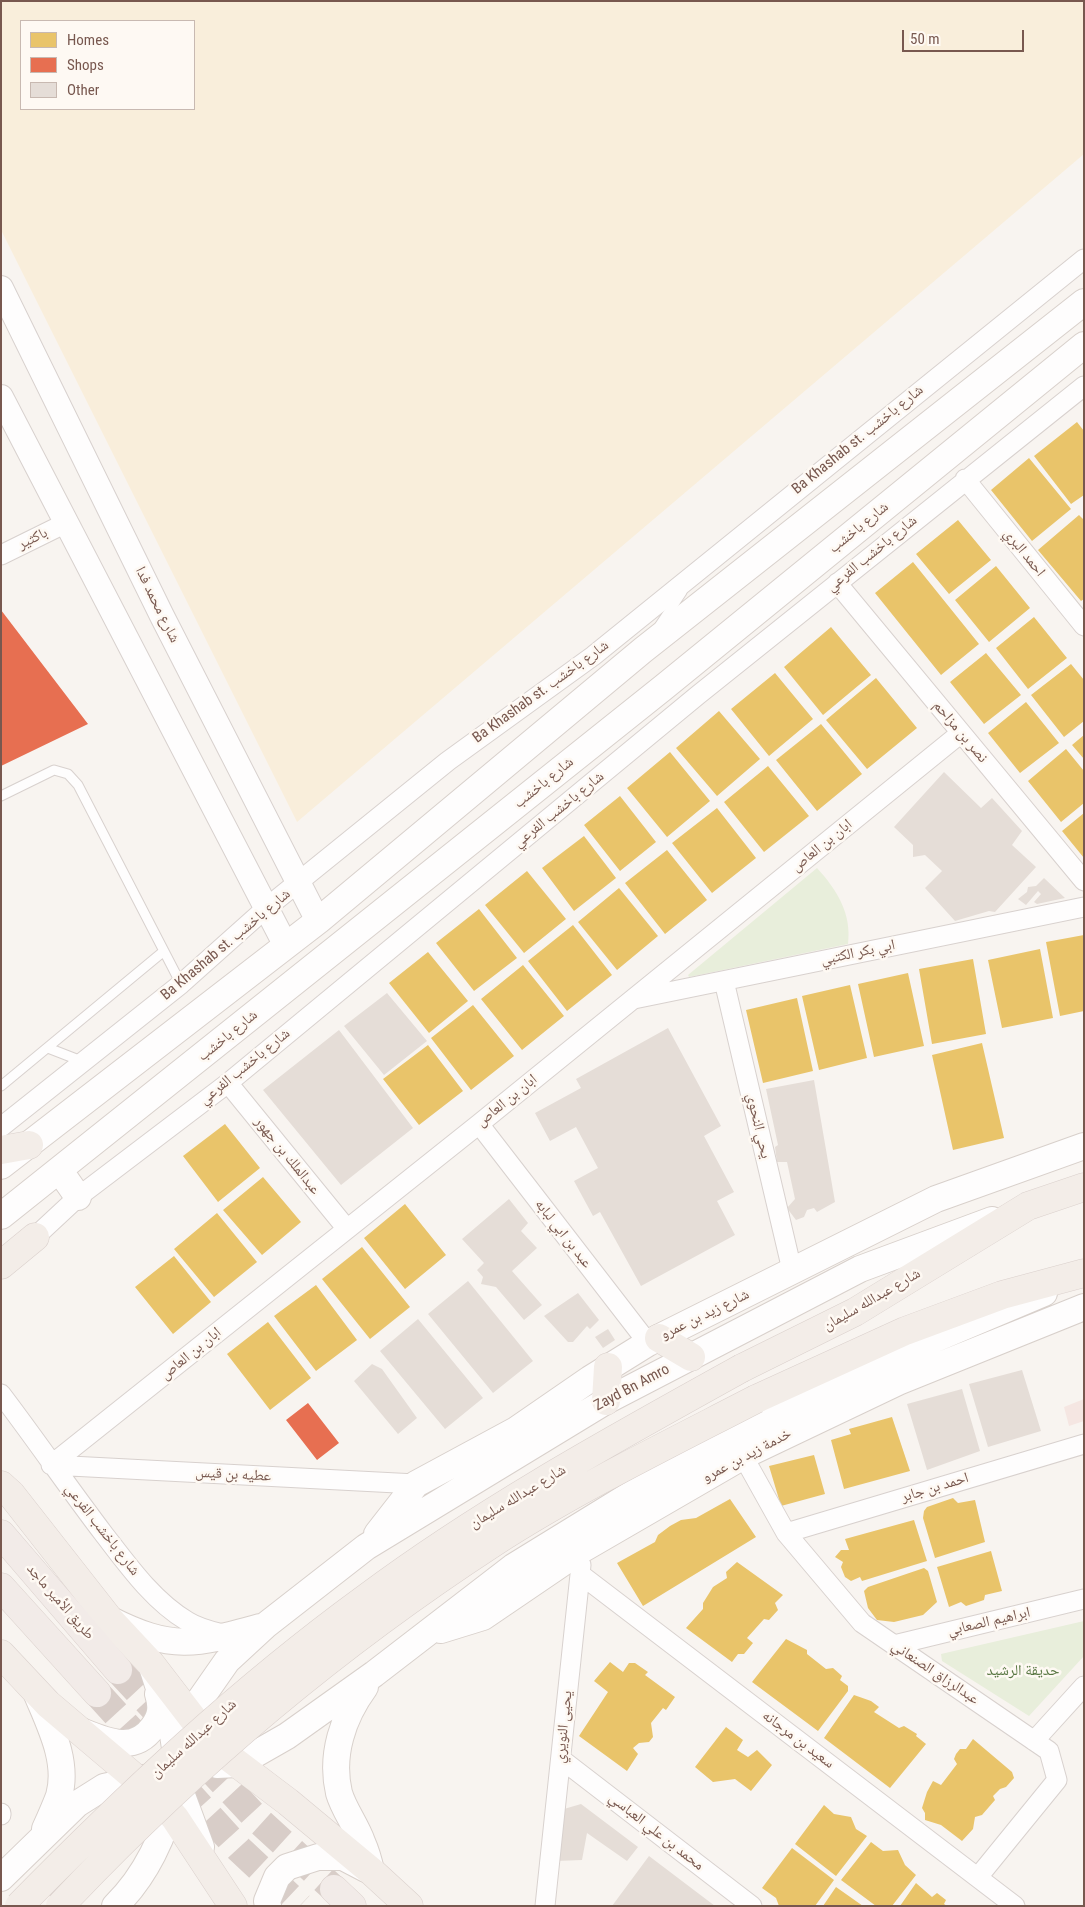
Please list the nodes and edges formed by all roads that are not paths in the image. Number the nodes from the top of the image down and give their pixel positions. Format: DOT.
graph roads {
  1 [pos="1084,259"];
  2 [pos="1,288"];
  3 [pos="1084,302"];
  4 [pos="1084,345"];
  5 [pos="1084,386"];
  6 [pos="1,397"];
  7 [pos="965,479"];
  8 [pos="66,523"];
  9 [pos="1,555"];
  10 [pos="695,573"];
  11 [pos="837,583"];
  12 [pos="1084,626"];
  13 [pos="642,650"];
  14 [pos="961,733"];
  15 [pos="585,751"];
  16 [pos="603,774"];
  17 [pos="1,796"];
  18 [pos="1084,881"];
  19 [pos="298,884"];
  20 [pos="1084,907"];
  21 [pos="265,909"];
  22 [pos="318,921"];
  23 [pos="286,946"];
  24 [pos="164,951"];
  25 [pos="724,981"];
  26 [pos="181,984"];
  27 [pos="632,1000"];
  28 [pos="48,1048"];
  29 [pos="84,1062"];
  30 [pos="228,1083"];
  31 [pos="1,1086"];
  32 [pos="479,1124"];
  33 [pos="1,1127"];
  34 [pos="29,1145"];
  35 [pos="1084,1146"];
  36 [pos="1,1150"];
  37 [pos="1,1166"];
  38 [pos="60,1171"];
  39 [pos="1084,1187"];
  40 [pos="78,1197"];
  41 [pos="1028,1206"];
  42 [pos="1,1216"];
  43 [pos="347,1229"];
  44 [pos="35,1237"];
  45 [pos="1,1265"];
  46 [pos="792,1270"];
  47 [pos="1084,1275"];
  48 [pos="1084,1306"];
  49 [pos="654,1340"];
  50 [pos="691,1357"];
  51 [pos="608,1367"];
  52 [pos="1,1394"];
  53 [pos="606,1401"];
  54 [pos="1084,1444"];
  55 [pos="744,1456"];
  56 [pos="51,1465"];
  57 [pos="416,1484"];
  58 [pos="4,1485"];
  59 [pos="786,1533"];
  60 [pos="1,1534"];
  61 [pos="366,1548"];
  62 [pos="583,1549"];
  63 [pos="580,1574"];
  64 [pos="1,1587"];
  65 [pos="1084,1600"];
  66 [pos="109,1619"];
  67 [pos="266,1625"];
  68 [pos="426,1634"];
  69 [pos="229,1635"];
  70 [pos="894,1645"];
  71 [pos="1,1654"];
  72 [pos="151,1664"];
  73 [pos="118,1670"];
  74 [pos="374,1674"];
  75 [pos="1084,1686"];
  76 [pos="36,1692"];
  77 [pos="97,1693"];
  78 [pos="190,1714"];
  79 [pos="81,1731"];
  80 [pos="1034,1741"];
  81 [pos="561,1759"];
  82 [pos="238,1764"];
  83 [pos="178,1772"];
  84 [pos="137,1779"];
  85 [pos="288,1802"];
  86 [pos="170,1813"];
  87 [pos="42,1836"];
  88 [pos="210,1870"];
  89 [pos="372,1871"];
  90 [pos="978,1877"];
  91 [pos="1,1878"];
  92 [pos="407,1905"];
  93 [pos="19,1906"];
  94 [pos="60,1906"];
  95 [pos="115,1906"];
  96 [pos="233,1906"];
  97 [pos="268,1906"];
  98 [pos="545,1906"];
  99 [pos="752,1906"];
  100 [pos="1015,1906"];
  1 -- 10 [label="street, Ba Khashab st. شارع باخشب"];
  2 -- 19 [label="street, شارع محمد فدا"];
  3 -- 13 [label="main road"];
  4 -- 15 [label="main road, شارع باخشب"];
  5 -- 7 [label="street, شارع باخشب الفرعي"];
  6 -- 8 [label="street"];
  7 -- 11 [label="street, شارع باخشب الفرعي"];
  7 -- 12 [label="street, احمد البري"];
  8 -- 9 [label="street, باكثير"];
  8 -- 21 [label="street"];
  10 -- 13 [label="lane"];
  10 -- 19 [label="street, Ba Khashab st. شارع باخشب"];
  11 -- 14 [label="street, نصر بن مزاحم"];
  11 -- 16 [label="street, شارع باخشب الفرعي"];
  13 -- 22 [label="main road"];
  14 -- 18 [label="street, نصر بن مزاحم"];
  14 -- 27 [label="street, ابان بن العاص"];
  15 -- 16 [label="street"];
  15 -- 38 [label="main road, شارع باخشب"];
  16 -- 30 [label="street, شارع باخشب الفرعي"];
  17 -- 24 [label="lane"];
  19 -- 21 [label="street, Ba Khashab st. شارع باخشب"];
  19 -- 22 [label="street, شارع محمد فدا"];
  20 -- 25 [label="street, ابي بكر الكتبي"];
  21 -- 23 [label="street"];
  21 -- 26 [label="street, Ba Khashab st. شارع باخشب"];
  22 -- 23 [label="main road"];
  23 -- 34 [label="main road"];
  24 -- 26 [label="lane"];
  24 -- 28 [label="lane"];
  25 -- 27 [label="street, ابي بكر الكتبي"];
  25 -- 46 [label="street, يحي النحوي"];
  26 -- 29 [label="street, Ba Khashab st. شارع باخشب"];
  27 -- 32 [label="street, ابان بن العاص"];
  28 -- 29 [label="lane"];
  28 -- 31 [label="lane"];
  29 -- 33 [label="street, Ba Khashab st. شارع باخشب"];
  30 -- 40 [label="street, شارع باخشب الفرعي"];
  30 -- 43 [label="street, عبدالملك بن جهور"];
  32 -- 43 [label="street, ابان بن العاص"];
  32 -- 49 [label="street, عبد بن ابي لبابه"];
  34 -- 36 [label="main road"];
  34 -- 37 [label="main road"];
  35 -- 46 [label="main road, شارع زيد بن عمرو"];
  38 -- 40 [label="main road"];
  38 -- 42 [label="main road, شارع باخشب"];
  39 -- 41 [label="main road, شارع عبدالله سليمان"];
  40 -- 44 [label="street, شارع باخشب الفرعي"];
  41 -- 50 [label="main road, Zayd Bn Amro"];
  41 -- 93 [label="main road, شارع عبدالله سليمان, bridge"];
  43 -- 56 [label="street, ابان بن العاص"];
  44 -- 45 [label="main road"];
  46 -- 49 [label="main road, شارع زيد بن عمرو"];
  47 -- 68 [label="main road"];
  47 -- 94 [label="main road, شارع عبدالله سليمان, bridge"];
  48 -- 55 [label="main road, خدمة زيد بن عمرو"];
  49 -- 50 [label="main road"];
  49 -- 51 [label="main road, شارع زيد بن عمرو"];
  50 -- 53 [label="main road, Zayd Bn Amro"];
  51 -- 53 [label="main road"];
  51 -- 57 [label="main road, شارع زيد بن عمرو"];
  52 -- 56 [label="street, شارع باخشب الفرعي"];
  53 -- 61 [label="main road, Zayd Bn Amro"];
  54 -- 59 [label="street, احمد بن جابر"];
  55 -- 59 [label="street, عبدالرزاق الصنعاني"];
  55 -- 62 [label="main road, خدمة زيد بن عمرو"];
  56 -- 57 [label="street, عطيه بن قيس"];
  56 -- 69 [label="street, شارع باخشب الفرعي"];
  57 -- 61 [label="main road, شارع زيد بن عمرو"];
  58 -- 66 [label="main road"];
  59 -- 70 [label="street, عبدالرزاق الصنعاني"];
  60 -- 73 [label="highway, طريق الأمير ماجد"];
  61 -- 67 [label="main road, Zayd Bn Amro"];
  62 -- 63 [label="street, يحيى النويري"];
  62 -- 68 [label="main road, خدمة زيد بن عمرو"];
  63 -- 81 [label="street, يحيى النويري"];
  63 -- 90 [label="street, سعيد بن مرجانه"];
  64 -- 77 [label="highway"];
  65 -- 70 [label="street, ابراهيم الصعابي"];
  66 -- 69 [label="main road"];
  66 -- 72 [label="main road"];
  67 -- 69 [label="main road"];
  67 -- 78 [label="main road, Zayd Bn Amro"];
  68 -- 74 [label="main road"];
  70 -- 80 [label="street, عبدالرزاق الصنعاني"];
  71 -- 76 [label="main road"];
  72 -- 78 [label="main road"];
  72 -- 79 [label="main road"];
  72 -- 83 [label="main road"];
  74 -- 82 [label="main road"];
  74 -- 89 [label="main road"];
  75 -- 80 [label="street"];
  76 -- 79 [label="main road"];
  76 -- 87 [label="main road"];
  78 -- 82 [label="main road"];
  78 -- 83 [label="main road"];
  79 -- 83 [label="main road"];
  79 -- 84 [label="main road"];
  80 -- 90 [label="street, عبدالرزاق الصنعاني"];
  81 -- 98 [label="street, يحيى النويري"];
  81 -- 99 [label="street, محمد بن علي العباسي"];
  82 -- 83 [label="main road"];
  82 -- 85 [label="main road"];
  83 -- 84 [label="main road"];
  83 -- 85 [label="main road"];
  83 -- 86 [label="main road"];
  83 -- 88 [label="main road"];
  84 -- 86 [label="main road"];
  84 -- 87 [label="main road"];
  85 -- 89 [label="main road"];
  86 -- 88 [label="main road"];
  86 -- 95 [label="main road"];
  87 -- 91 [label="main road"];
  88 -- 96 [label="main road"];
  89 -- 92 [label="main road"];
  89 -- 97 [label="main road"];
  90 -- 100 [label="street, سعيد بن مرجانه"];
}
